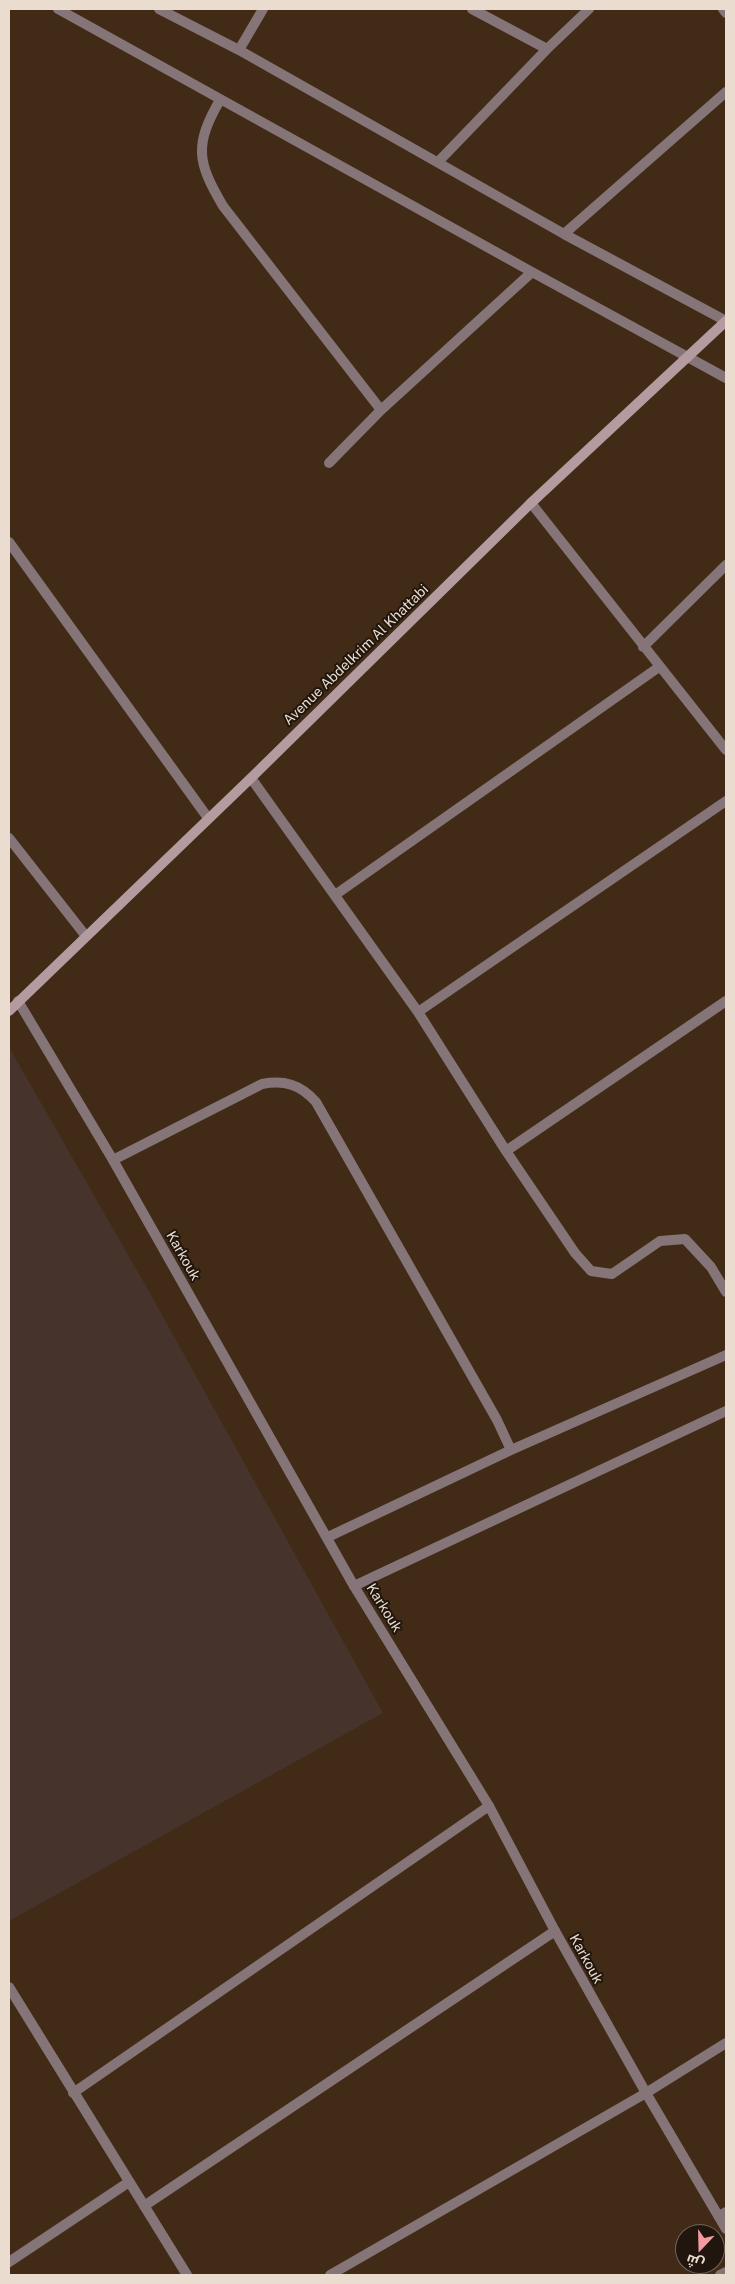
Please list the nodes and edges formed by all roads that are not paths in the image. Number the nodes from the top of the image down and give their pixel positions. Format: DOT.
graph roads {
  1 [pos="58,9"];
  2 [pos="159,9"];
  3 [pos="263,9"];
  4 [pos="472,9"];
  5 [pos="589,9"];
  6 [pos="723,9"];
  7 [pos="726,14"];
  8 [pos="547,49"];
  9 [pos="239,50"];
  10 [pos="726,92"];
  11 [pos="220,100"];
  12 [pos="439,161"];
  13 [pos="564,234"];
  14 [pos="532,272"];
  15 [pos="726,321"];
  16 [pos="687,357"];
  17 [pos="726,378"];
  18 [pos="381,410"];
  19 [pos="329,463"];
  20 [pos="531,503"];
  21 [pos="9,542"];
  22 [pos="726,565"];
  23 [pos="642,646"];
  24 [pos="659,667"];
  25 [pos="726,750"];
  26 [pos="251,778"];
  27 [pos="726,801"];
  28 [pos="208,818"];
  29 [pos="9,838"];
  30 [pos="334,895"];
  31 [pos="85,935"];
  32 [pos="18,1001"];
  33 [pos="726,1001"];
  34 [pos="9,1010"];
  35 [pos="418,1012"];
  36 [pos="506,1151"];
  37 [pos="113,1160"];
  38 [pos="726,1292"];
  39 [pos="726,1355"];
  40 [pos="726,1412"];
  41 [pos="511,1450"];
  42 [pos="328,1537"];
  43 [pos="354,1586"];
  44 [pos="489,1806"];
  45 [pos="555,1932"];
  46 [pos="9,1987"];
  47 [pos="726,2043"];
  48 [pos="73,2093"];
  49 [pos="646,2093"];
  50 [pos="129,2182"];
  51 [pos="144,2206"];
  52 [pos="723,2214"];
  53 [pos="726,2229"];
  54 [pos="9,2262"];
  55 [pos="726,2272"];
  56 [pos="187,2275"];
  57 [pos="330,2275"];
  58 [pos="720,2275"];
  1 -- 11 [label="street"];
  2 -- 9 [label="street"];
  3 -- 9 [label="street"];
  4 -- 8 [label="street"];
  5 -- 8 [label="street"];
  6 -- 7 [label="street"];
  8 -- 12 [label="street"];
  9 -- 12 [label="street"];
  10 -- 13 [label="street"];
  11 -- 14 [label="street"];
  11 -- 18 [label="street"];
  12 -- 13 [label="street"];
  13 -- 15 [label="street"];
  14 -- 16 [label="street"];
  14 -- 18 [label="street"];
  15 -- 16 [label="main road, Avenue Abdelkrim Al Khattabi"];
  16 -- 17 [label="street"];
  16 -- 20 [label="main road, Avenue Abdelkrim Al Khattabi"];
  18 -- 19 [label="street"];
  20 -- 23 [label="street"];
  20 -- 26 [label="main road, Avenue Abdelkrim Al Khattabi"];
  21 -- 28 [label="street"];
  22 -- 23 [label="street"];
  23 -- 24 [label="street"];
  24 -- 25 [label="street"];
  24 -- 30 [label="street"];
  26 -- 28 [label="main road, Avenue Abdelkrim Al Khattabi"];
  26 -- 30 [label="street"];
  27 -- 35 [label="street"];
  28 -- 31 [label="main road, Avenue Abdelkrim Al Khattabi"];
  29 -- 31 [label="street"];
  30 -- 35 [label="street"];
  31 -- 32 [label="main road, Avenue Abdelkrim Al Khattabi"];
  32 -- 34 [label="main road, Avenue Abdelkrim Al Khattabi"];
  32 -- 37 [label="street, Karkouk"];
  33 -- 36 [label="street"];
  35 -- 36 [label="street"];
  36 -- 38 [label="street"];
  37 -- 41 [label="street"];
  37 -- 42 [label="street, Karkouk"];
  39 -- 41 [label="street"];
  40 -- 43 [label="street"];
  41 -- 42 [label="street"];
  42 -- 43 [label="street, Karkouk"];
  43 -- 44 [label="street, Karkouk"];
  44 -- 45 [label="street, Karkouk"];
  44 -- 48 [label="street"];
  45 -- 49 [label="street, Karkouk"];
  45 -- 51 [label="street"];
  46 -- 48 [label="street"];
  47 -- 49 [label="street"];
  48 -- 50 [label="street"];
  49 -- 52 [label="street, Karkouk"];
  49 -- 57 [label="street"];
  50 -- 51 [label="street"];
  50 -- 54 [label="street"];
  51 -- 56 [label="street"];
  52 -- 53 [label="street, Karkouk"];
  55 -- 58 [label="street"];
}
